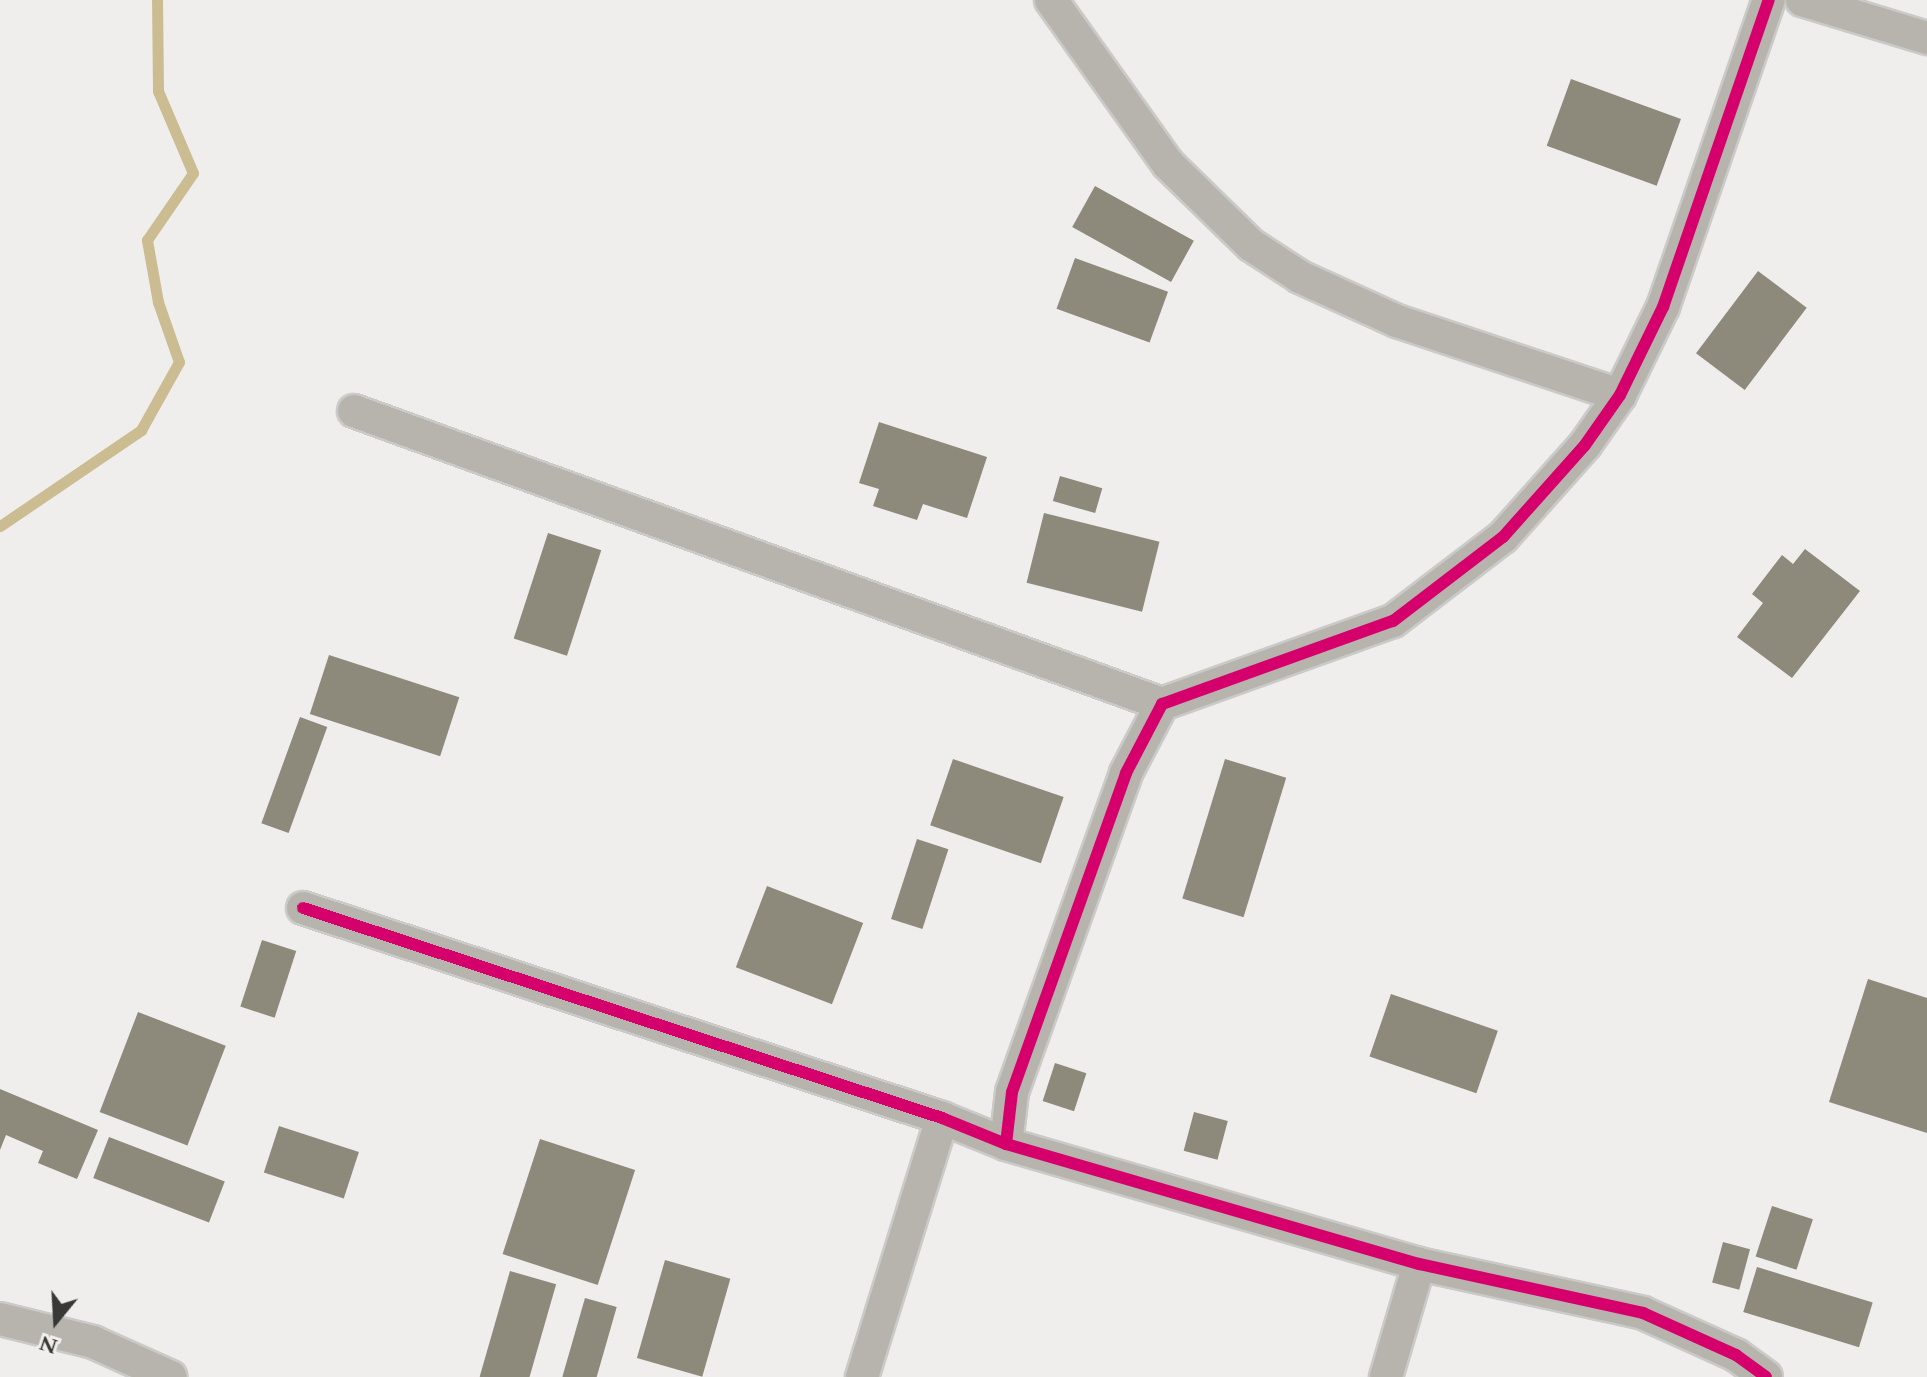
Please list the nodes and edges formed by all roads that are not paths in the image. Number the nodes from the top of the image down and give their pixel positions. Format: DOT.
graph roads {
  1 [pos="1051,0"];
  2 [pos="1769,0"];
  3 [pos="1802,0"];
  4 [pos="1927,38"];
  5 [pos="1620,395"];
  6 [pos="354,411"];
  7 [pos="1162,704"];
  8 [pos="303,908"];
  9 [pos="942,1118"];
  10 [pos="1006,1144"];
  11 [pos="1419,1264"];
  12 [pos="0,1319"];
  13 [pos="171,1377"];
  14 [pos="862,1377"];
  15 [pos="1386,1377"];
  16 [pos="1766,1377"];
  1 -- 5 [label="street"];
  2 -- 5 [label="street"];
  3 -- 4 [label="street"];
  5 -- 7 [label="street"];
  6 -- 7 [label="street"];
  7 -- 10 [label="street"];
  8 -- 9 [label="street"];
  9 -- 10 [label="street"];
  9 -- 14 [label="street"];
  10 -- 11 [label="street"];
  11 -- 15 [label="street"];
  11 -- 16 [label="street"];
  12 -- 13 [label="street"];
}
